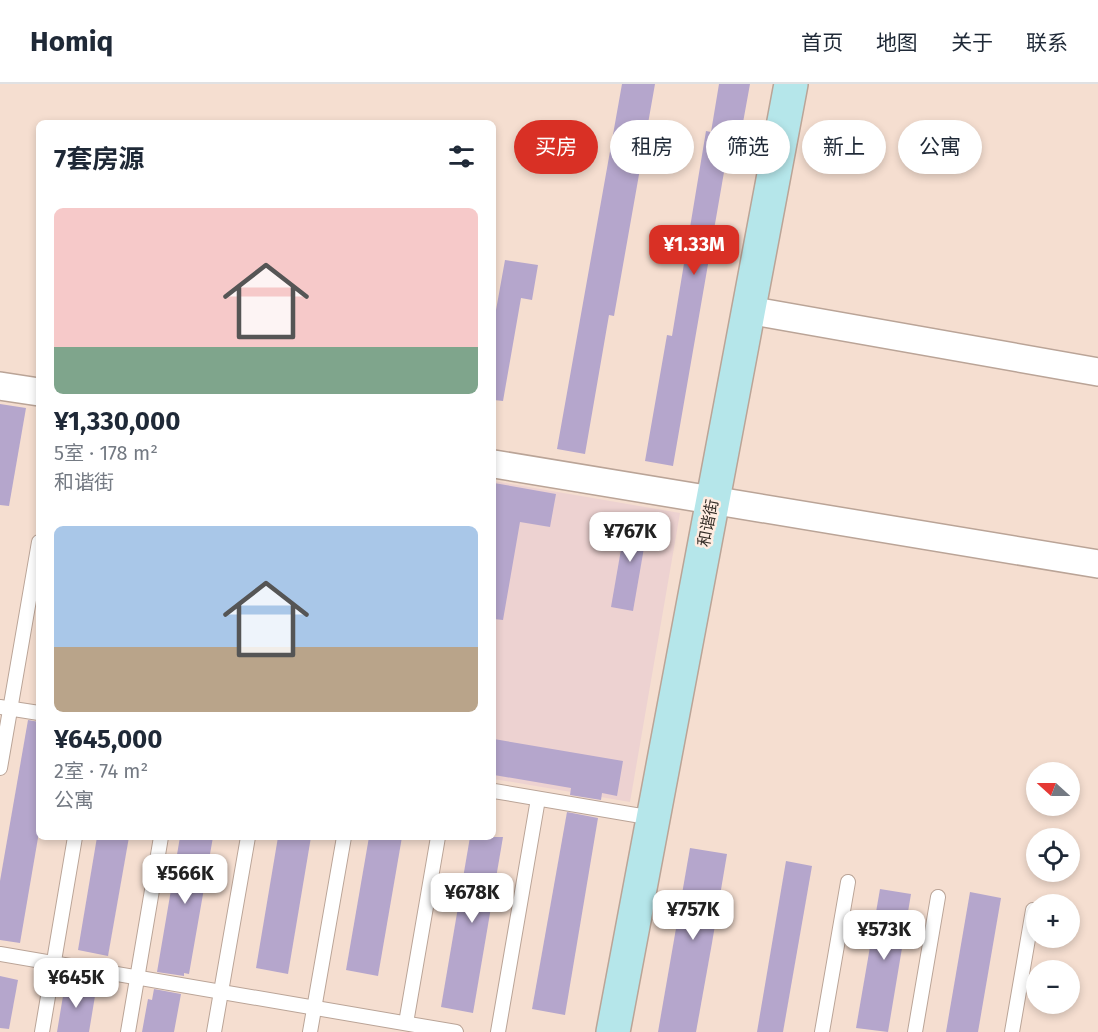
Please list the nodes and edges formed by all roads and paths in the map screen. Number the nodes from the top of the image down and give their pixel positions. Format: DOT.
graph roads {
  1 [pos="791,84"];
  2 [pos="748,310"];
  3 [pos="1098,372"];
  4 [pos="0,386"];
  5 [pos="36,392"];
  6 [pos="496,464"];
  7 [pos="712,498"];
  8 [pos="36,557"];
  9 [pos="1098,564"];
  10 [pos="5,708"];
  11 [pos="36,713"];
  12 [pos="0,768"];
  13 [pos="496,791"];
  14 [pos="538,799"];
  15 [pos="653,818"];
  16 [pos="74,840"];
  17 [pos="160,840"];
  18 [pos="247,840"];
  19 [pos="343,840"];
  20 [pos="437,840"];
  21 [pos="848,882"];
  22 [pos="938,897"];
  23 [pos="1026,948"];
  24 [pos="0,954"];
  25 [pos="53,963"];
  26 [pos="137,978"];
  27 [pos="221,992"];
  28 [pos="314,1008"];
  29 [pos="406,1023"];
  30 [pos="42,1032"];
  31 [pos="128,1032"];
  32 [pos="214,1032"];
  33 [pos="310,1032"];
  34 [pos="456,1032"];
  35 [pos="498,1032"];
  36 [pos="613,1032"];
  37 [pos="822,1032"];
  38 [pos="915,1032"];
  39 [pos="1012,1032"];
  1 -- 2 [label="street, 和谐街"];
  2 -- 3 [label="street"];
  2 -- 7 [label="street, 和谐街"];
  4 -- 5 [label="street"];
  6 -- 7 [label="street"];
  7 -- 9 [label="street"];
  7 -- 15 [label="street, 和谐街"];
  8 -- 10 [label="lane"];
  10 -- 11 [label="lane"];
  10 -- 12 [label="lane"];
  13 -- 14 [label="lane"];
  14 -- 15 [label="lane"];
  14 -- 35 [label="lane"];
  15 -- 36 [label="street, 和谐街"];
  16 -- 25 [label="lane"];
  17 -- 26 [label="lane"];
  18 -- 27 [label="lane"];
  19 -- 28 [label="lane"];
  20 -- 29 [label="lane"];
  21 -- 37 [label="lane"];
  22 -- 38 [label="lane"];
  23 -- 39 [label="lane"];
  24 -- 25 [label="lane"];
  25 -- 26 [label="lane"];
  25 -- 30 [label="lane"];
  26 -- 27 [label="lane"];
  26 -- 31 [label="lane"];
  27 -- 28 [label="lane"];
  27 -- 32 [label="lane"];
  28 -- 29 [label="lane"];
  28 -- 33 [label="lane"];
  29 -- 34 [label="lane"];
}
